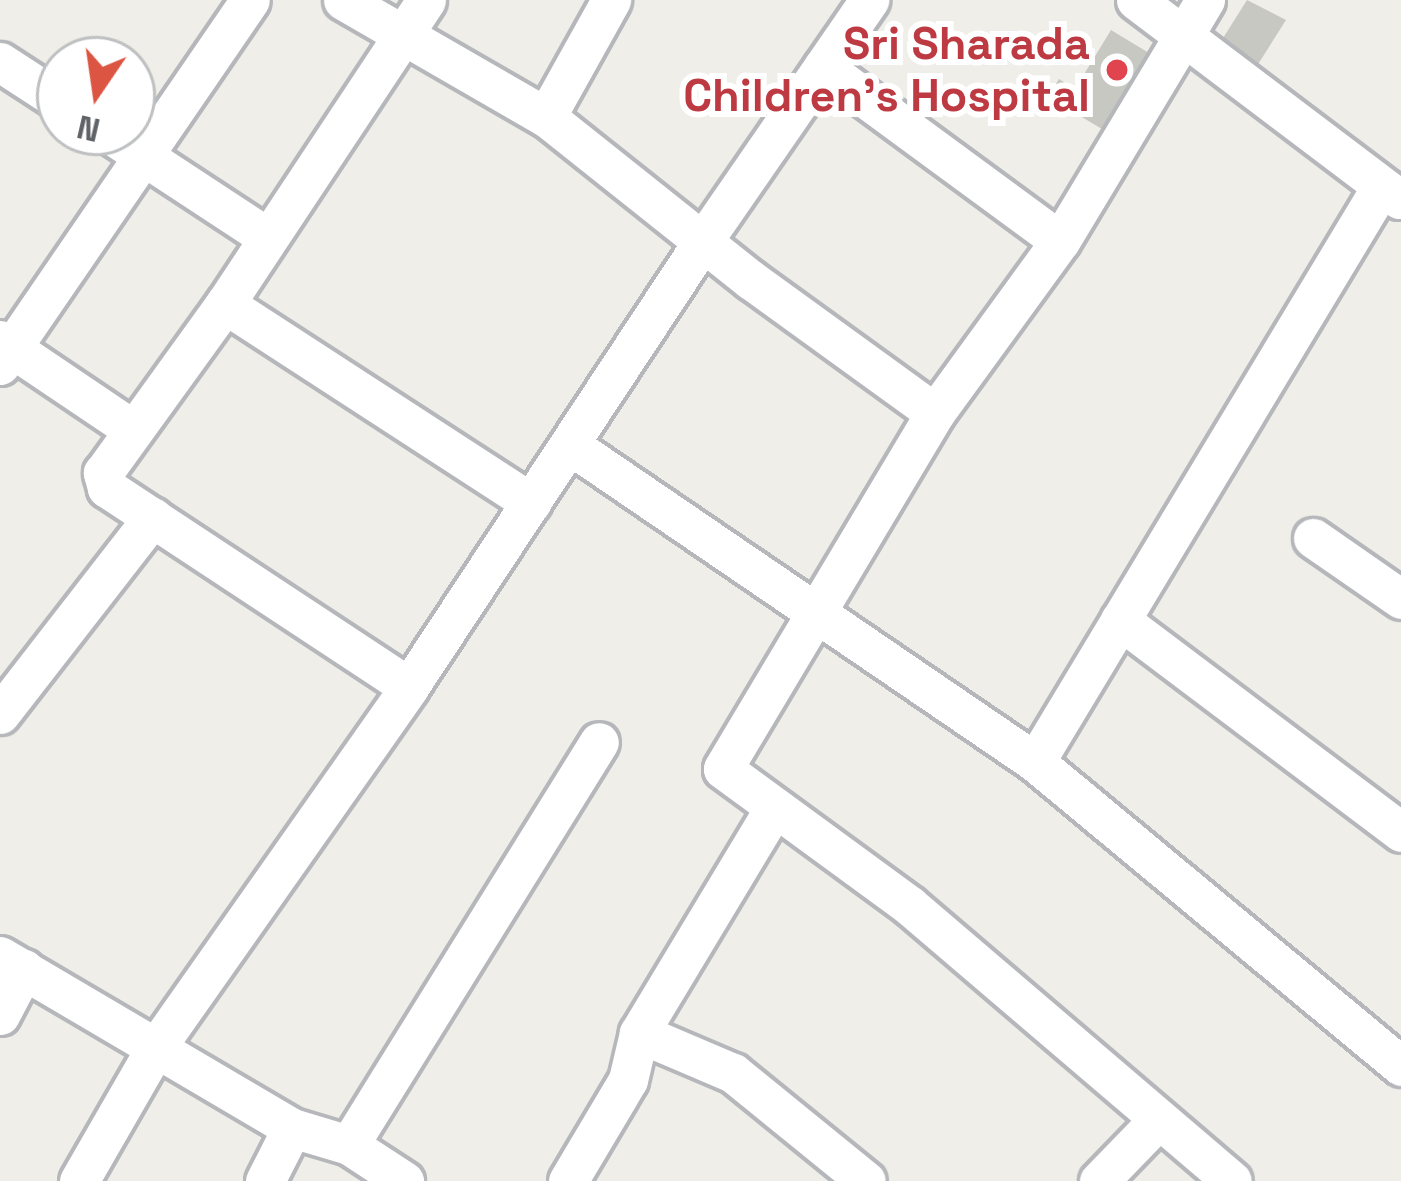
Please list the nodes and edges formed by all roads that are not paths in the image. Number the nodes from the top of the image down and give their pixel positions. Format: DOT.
graph roads {
  1 [pos="250,0"];
  2 [pos="343,0"];
  3 [pos="426,0"];
  4 [pos="611,0"];
  5 [pos="869,0"];
  6 [pos="1136,0"];
  7 [pos="1205,0"];
  8 [pos="403,35"];
  9 [pos="1185,36"];
  10 [pos="0,62"];
  11 [pos="823,67"];
  12 [pos="36,85"];
  13 [pos="545,117"];
  14 [pos="156,134"];
  15 [pos="140,156"];
  16 [pos="143,156"];
  17 [pos="1391,194"];
  18 [pos="267,237"];
  19 [pos="703,241"];
  20 [pos="1060,241"];
  21 [pos="225,304"];
  22 [pos="4,351"];
  23 [pos="935,413"];
  24 [pos="132,429"];
  25 [pos="570,445"];
  26 [pos="531,503"];
  27 [pos="153,517"];
  28 [pos="1313,538"];
  29 [pos="1401,599"];
  30 [pos="815,610"];
  31 [pos="1120,620"];
  32 [pos="409,687"];
  33 [pos="0,714"];
  34 [pos="599,742"];
  35 [pos="1035,761"];
  36 [pos="773,810"];
  37 [pos="1401,832"];
  38 [pos="12,962"];
  39 [pos="0,1015"];
  40 [pos="639,1033"];
  41 [pos="155,1049"];
  42 [pos="1401,1066"];
  43 [pos="1160,1119"];
  44 [pos="292,1128"];
  45 [pos="349,1145"];
  46 [pos="79,1181"];
  47 [pos="265,1181"];
  48 [pos="404,1181"];
  49 [pos="568,1181"];
  50 [pos="866,1181"];
  51 [pos="1099,1181"];
  52 [pos="1232,1181"];
  1 -- 14 [label="street"];
  2 -- 8 [label="street"];
  3 -- 8 [label="street"];
  4 -- 13 [label="street"];
  5 -- 11 [label="street"];
  6 -- 9 [label="street"];
  7 -- 9 [label="street"];
  8 -- 13 [label="street"];
  8 -- 18 [label="street"];
  9 -- 17 [label="street"];
  9 -- 20 [label="street"];
  10 -- 12 [label="street"];
  11 -- 19 [label="street"];
  11 -- 20 [label="street"];
  13 -- 19 [label="street"];
  15 -- 22 [label="street"];
  16 -- 18 [label="street"];
  17 -- 31 [label="street"];
  18 -- 21 [label="street"];
  19 -- 23 [label="street"];
  19 -- 25 [label="street"];
  20 -- 23 [label="street"];
  21 -- 24 [label="street"];
  21 -- 26 [label="street"];
  22 -- 24 [label="street"];
  23 -- 30 [label="street"];
  24 -- 27 [label="street"];
  25 -- 26 [label="street"];
  25 -- 30 [label="street"];
  26 -- 32 [label="street"];
  27 -- 32 [label="street"];
  27 -- 33 [label="street"];
  28 -- 29 [label="street"];
  30 -- 35 [label="street"];
  30 -- 36 [label="street"];
  31 -- 35 [label="street"];
  31 -- 37 [label="street"];
  32 -- 41 [label="street"];
  34 -- 45 [label="street"];
  35 -- 42 [label="street"];
  36 -- 40 [label="street"];
  36 -- 43 [label="street"];
  38 -- 39 [label="street"];
  38 -- 41 [label="street"];
  40 -- 49 [label="street"];
  40 -- 50 [label="street"];
  41 -- 44 [label="street"];
  41 -- 46 [label="street"];
  43 -- 51 [label="street"];
  43 -- 52 [label="street"];
  44 -- 45 [label="street"];
  44 -- 47 [label="street"];
  45 -- 48 [label="street"];
}
